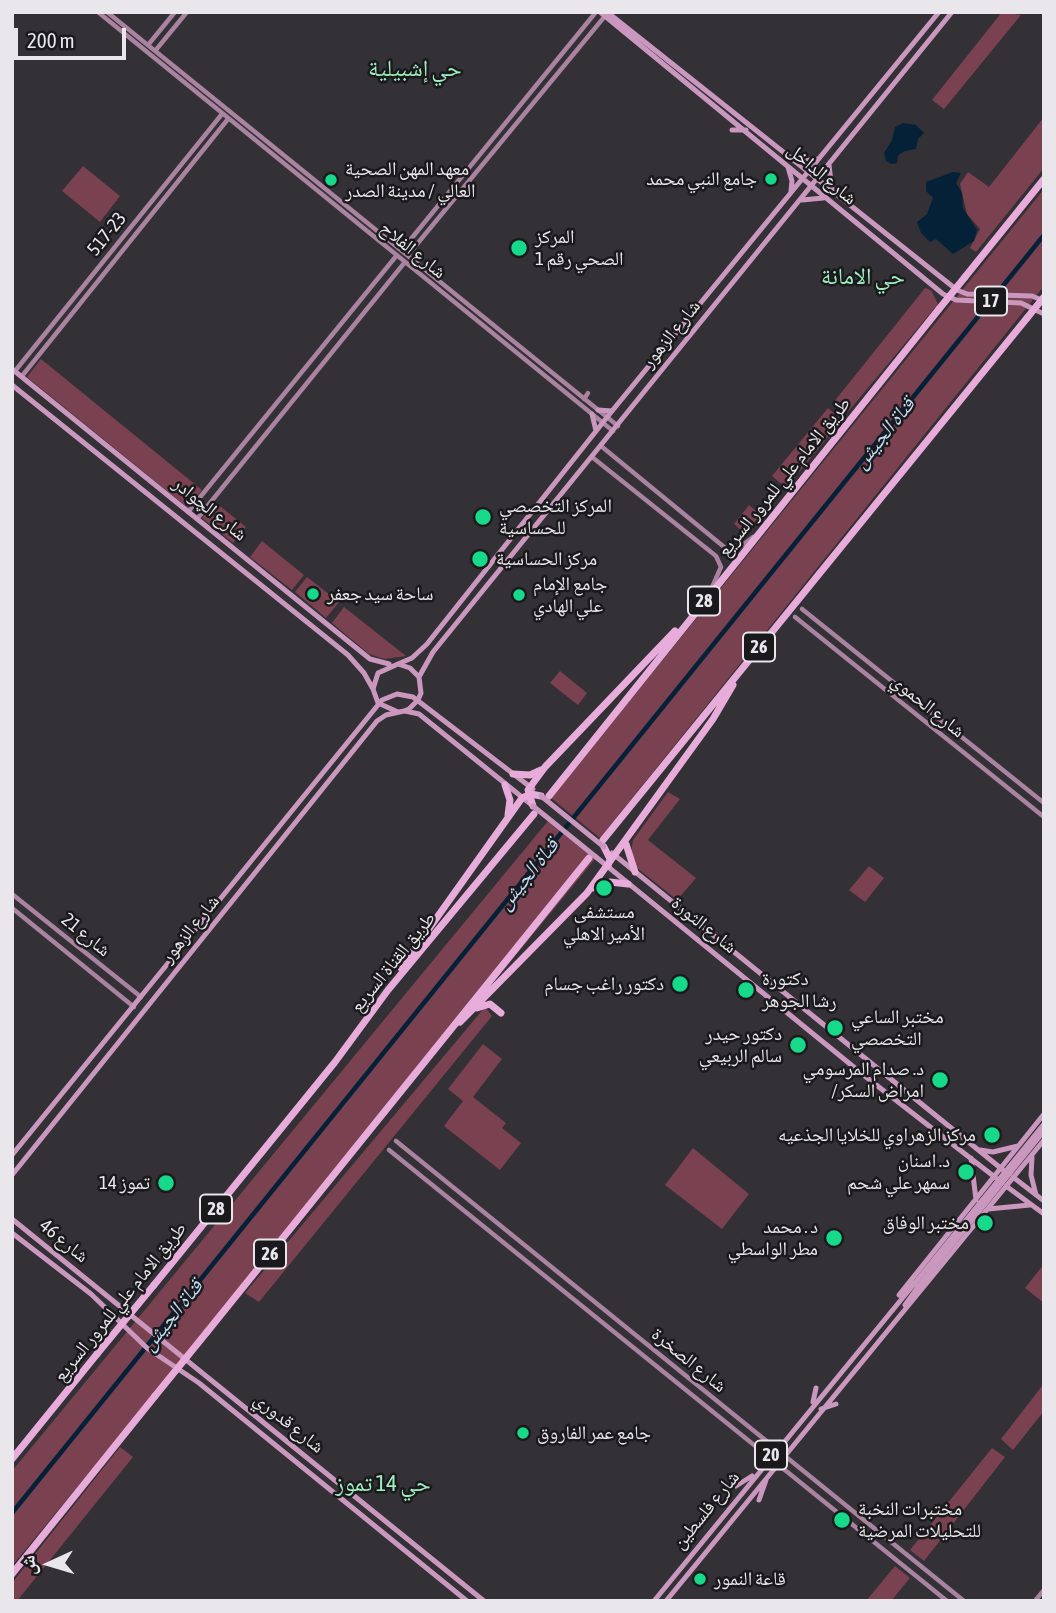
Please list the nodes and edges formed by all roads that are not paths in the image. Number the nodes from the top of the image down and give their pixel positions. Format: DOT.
graph roads {
  1 [pos="98,12"];
  2 [pos="107,12"];
  3 [pos="175,12"];
  4 [pos="187,12"];
  5 [pos="939,12"];
  6 [pos="952,12"];
  7 [pos="602,13"];
  8 [pos="646,43"];
  9 [pos="148,45"];
  10 [pos="658,45"];
  11 [pos="155,51"];
  12 [pos="222,114"];
  13 [pos="228,119"];
  14 [pos="732,130"];
  15 [pos="747,130"];
  16 [pos="823,156"];
  17 [pos="830,161"];
  18 [pos="788,162"];
  19 [pos="467,171"];
  20 [pos="808,173"];
  21 [pos="473,176"];
  22 [pos="816,179"];
  23 [pos="1044,179"];
  24 [pos="803,180"];
  25 [pos="811,186"];
  26 [pos="833,193"];
  27 [pos="789,197"];
  28 [pos="827,200"];
  29 [pos="844,201"];
  30 [pos="796,204"];
  31 [pos="838,208"];
  32 [pos="127,232"];
  33 [pos="133,237"];
  34 [pos="402,250"];
  35 [pos="397,255"];
  36 [pos="408,255"];
  37 [pos="405,262"];
  38 [pos="1044,299"];
  39 [pos="1044,314"];
  40 [pos="13,370"];
  41 [pos="22,376"];
  42 [pos="298,377"];
  43 [pos="307,384"];
  44 [pos="12,385"];
  45 [pos="588,393"];
  46 [pos="584,399"];
  47 [pos="612,411"];
  48 [pos="595,412"];
  49 [pos="605,420"];
  50 [pos="618,426"];
  51 [pos="613,432"];
  52 [pos="595,433"];
  53 [pos="601,446"];
  54 [pos="592,457"];
  55 [pos="188,512"];
  56 [pos="197,519"];
  57 [pos="754,537"];
  58 [pos="709,594"];
  59 [pos="802,609"];
  60 [pos="795,617"];
  61 [pos="689,619"];
  62 [pos="395,664"];
  63 [pos="740,671"];
  64 [pos="419,677"];
  65 [pos="373,689"];
  66 [pos="418,700"];
  67 [pos="378,703"];
  68 [pos="401,712"];
  69 [pos="973,747"];
  70 [pos="967,755"];
  71 [pos="336,756"];
  72 [pos="344,763"];
  73 [pos="545,767"];
  74 [pos="513,774"];
  75 [pos="505,785"];
  76 [pos="528,794"];
  77 [pos="545,796"];
  78 [pos="1044,803"];
  79 [pos="533,810"];
  80 [pos="508,816"];
  81 [pos="1044,817"];
  82 [pos="626,843"];
  83 [pos="603,844"];
  84 [pos="592,857"];
  85 [pos="610,860"];
  86 [pos="635,873"];
  87 [pos="628,884"];
  88 [pos="587,893"];
  89 [pos="12,894"];
  90 [pos="12,908"];
  91 [pos="496,986"];
  92 [pos="388,990"];
  93 [pos="142,998"];
  94 [pos="134,1008"];
  95 [pos="473,1009"];
  96 [pos="446,1034"];
  97 [pos="86,1065"];
  98 [pos="96,1072"];
  99 [pos="901,1087"];
  100 [pos="893,1098"];
  101 [pos="1044,1114"];
  102 [pos="1044,1124"];
  103 [pos="1044,1131"];
  104 [pos="278,1132"];
  105 [pos="1044,1140"];
  106 [pos="396,1141"];
  107 [pos="1018,1146"];
  108 [pos="406,1149"];
  109 [pos="389,1150"];
  110 [pos="978,1150"];
  111 [pos="1032,1154"];
  112 [pos="12,1155"];
  113 [pos="399,1158"];
  114 [pos="971,1158"];
  115 [pos="1002,1169"];
  116 [pos="12,1175"];
  117 [pos="995,1177"];
  118 [pos="1012,1177"];
  119 [pos="1005,1185"];
  120 [pos="1036,1195"];
  121 [pos="976,1200"];
  122 [pos="1044,1201"];
  123 [pos="1031,1206"];
  124 [pos="988,1209"];
  125 [pos="1044,1214"];
  126 [pos="12,1219"];
  127 [pos="12,1233"];
  128 [pos="916,1285"];
  129 [pos="116,1303"];
  130 [pos="890,1310"];
  131 [pos="110,1312"];
  132 [pos="898,1317"];
  133 [pos="213,1382"];
  134 [pos="816,1388"];
  135 [pos="207,1390"];
  136 [pos="835,1404"];
  137 [pos="813,1405"];
  138 [pos="821,1409"];
  139 [pos="271,1429"];
  140 [pos="265,1436"];
  141 [pos="776,1448"];
  142 [pos="784,1455"];
  143 [pos="769,1457"];
  144 [pos="12,1459"];
  145 [pos="777,1463"];
  146 [pos="768,1474"];
  147 [pos="755,1475"];
  148 [pos="736,1486"];
  149 [pos="758,1500"];
  150 [pos="876,1527"];
  151 [pos="868,1537"];
  152 [pos="12,1574"];
  153 [pos="1044,1590"];
  154 [pos="467,1601"];
  155 [pos="484,1601"];
  156 [pos="654,1601"];
  157 [pos="666,1601"];
  158 [pos="947,1601"];
  159 [pos="964,1601"];
  160 [pos="1035,1601"];
  1 -- 12 [label="street, شارع الفلاح"];
  2 -- 9 [label="street, شارع الفلاح"];
  3 -- 9 [label="street"];
  4 -- 11 [label="street"];
  5 -- 16 [label="main road, شارع الزهور"];
  6 -- 17 [label="main road, شارع الزهور"];
  7 -- 8 [label="main road, شارع الداخل"];
  7 -- 15 [label="main road, شارع الداخل"];
  7 -- 19 [label="street"];
  7 -- 21 [label="street"];
  8 -- 10 [label="main road"];
  8 -- 18 [label="main road, شارع الداخل"];
  9 -- 11 [label="street, شارع الفلاح"];
  11 -- 34 [label="street, شارع الفلاح"];
  12 -- 13 [label="street, شارع الفلاح"];
  12 -- 32 [label="street, 517-23"];
  13 -- 33 [label="street, 517-23"];
  13 -- 35 [label="street, شارع الفلاح"];
  14 -- 15 [label="main road"];
  15 -- 18 [label="main road, شارع الداخل"];
  16 -- 18 [label="main road"];
  16 -- 20 [label="main road, شارع الزهور"];
  17 -- 22 [label="main road, شارع الزهور"];
  17 -- 26 [label="main road"];
  18 -- 20 [label="main road, شارع الداخل"];
  18 -- 24 [label="main road, شارع الداخل"];
  18 -- 27 [label="main road"];
  19 -- 21 [label="street"];
  19 -- 34 [label="street"];
  20 -- 22 [label="main road, شارع الداخل"];
  20 -- 24 [label="main road, شارع الزهور"];
  21 -- 36 [label="street"];
  22 -- 25 [label="main road, شارع الزهور"];
  22 -- 26 [label="main road, شارع الداخل"];
  23 -- 57 [label="highway, طريق الامام علي للمرور السريع / 28, bridge"];
  24 -- 25 [label="main road, شارع الداخل"];
  24 -- 27 [label="main road, شارع الزهور"];
  25 -- 28 [label="main road, شارع الداخل"];
  25 -- 30 [label="main road, شارع الزهور"];
  26 -- 29 [label="main road, شارع الداخل"];
  27 -- 47 [label="main road, شارع الزهور"];
  28 -- 30 [label="main road"];
  28 -- 31 [label="main road, شارع الداخل"];
  29 -- 31 [label="main road"];
  29 -- 38 [label="main road, شارع الداخل / 17, bridge"];
  30 -- 50 [label="main road, شارع الزهور"];
  31 -- 39 [label="main road, شارع الداخل / 17, bridge"];
  32 -- 33 [label="street"];
  32 -- 40 [label="street, 517-23"];
  33 -- 41 [label="street, 517-23"];
  34 -- 36 [label="street, شارع الفلاح"];
  35 -- 37 [label="street, شارع الفلاح"];
  35 -- 42 [label="street"];
  36 -- 46 [label="street, شارع الفلاح"];
  37 -- 43 [label="street"];
  37 -- 48 [label="street, شارع الفلاح"];
  38 -- 63 [label="highway, 26, bridge"];
  40 -- 41 [label="main road, شارع الچوادر"];
  41 -- 55 [label="main road, شارع الچوادر"];
  42 -- 43 [label="street"];
  42 -- 55 [label="street"];
  43 -- 56 [label="street"];
  44 -- 65 [label="main road, شارع الچوادر"];
  45 -- 46 [label="street"];
  46 -- 48 [label="street, شارع الفلاح"];
  47 -- 48 [label="main road"];
  47 -- 49 [label="main road, شارع الزهور"];
  48 -- 49 [label="street, شارع الفلاح"];
  48 -- 52 [label="main road"];
  49 -- 50 [label="street, شارع الفلاح"];
  49 -- 51 [label="street, شارع الفلاح"];
  49 -- 52 [label="main road, شارع الزهور"];
  50 -- 51 [label="main road, شارع الزهور"];
  51 -- 53 [label="main road, شارع الزهور"];
  52 -- 62 [label="main road, شارع الزهور"];
  53 -- 54 [label="main road, شارع الزهور"];
  53 -- 57 [label="street"];
  54 -- 58 [label="street"];
  54 -- 64 [label="main road, شارع الزهور"];
  55 -- 56 [label="main road, شارع الچوادر"];
  56 -- 62 [label="main road, شارع الچوادر"];
  57 -- 58 [label="highway, طريق الامام علي للمرور السريع / 28"];
  58 -- 61 [label="highway, طريق الامام علي للمرور السريع / 28"];
  59 -- 69 [label="street, شارع الحموي"];
  60 -- 70 [label="street, شارع الحموي"];
  61 -- 73 [label="highway"];
  61 -- 77 [label="highway, طريق الامام علي للمرور السريع / 28"];
  62 -- 64 [label="main road, شارع الچوادر"];
  62 -- 65 [label="main road, شارع الزهور"];
  63 -- 82 [label="highway"];
  63 -- 83 [label="highway, 26"];
  64 -- 66 [label="main road"];
  65 -- 67 [label="main road, شارع الچوادر"];
  66 -- 67 [label="main road"];
  66 -- 68 [label="main road, شارع الزهور"];
  66 -- 74 [label="main road"];
  67 -- 68 [label="main road"];
  67 -- 71 [label="main road, شارع الزهور"];
  68 -- 72 [label="main road, شارع الزهور"];
  68 -- 75 [label="main road"];
  69 -- 70 [label="street"];
  69 -- 78 [label="street, شارع الحموي"];
  70 -- 81 [label="street, شارع الحموي"];
  71 -- 72 [label="main road"];
  71 -- 93 [label="main road, شارع الزهور"];
  72 -- 98 [label="main road, شارع الزهور"];
  73 -- 74 [label="highway"];
  73 -- 76 [label="highway"];
  74 -- 76 [label="main road"];
  75 -- 76 [label="main road"];
  75 -- 80 [label="highway"];
  76 -- 77 [label="highway"];
  76 -- 79 [label="highway, bridge"];
  76 -- 80 [label="highway"];
  77 -- 83 [label="main road, bridge"];
  79 -- 84 [label="main road, bridge"];
  79 -- 92 [label="highway, طريق القناة السريع / 28"];
  80 -- 92 [label="highway"];
  82 -- 85 [label="highway"];
  82 -- 86 [label="highway"];
  83 -- 85 [label="highway"];
  84 -- 85 [label="highway"];
  84 -- 96 [label="highway, 26"];
  85 -- 86 [label="main road, شارع الثورة"];
  85 -- 87 [label="main road, شارع الثورة"];
  85 -- 88 [label="highway"];
  86 -- 99 [label="main road, شارع الثورة"];
  87 -- 88 [label="highway"];
  87 -- 100 [label="main road, شارع الثورة"];
  88 -- 91 [label="highway"];
  89 -- 93 [label="street, شارع 21"];
  90 -- 94 [label="street, شارع 21"];
  91 -- 95 [label="highway"];
  91 -- 95 [label="highway"];
  92 -- 104 [label="highway, طريق القناة السريع / 28"];
  93 -- 94 [label="main road, شارع الزهور"];
  94 -- 97 [label="main road, شارع الزهور"];
  95 -- 96 [label="highway"];
  96 -- 152 [label="highway, 26, bridge"];
  97 -- 98 [label="main road"];
  97 -- 112 [label="main road, شارع الزهور"];
  98 -- 116 [label="main road, شارع الزهور"];
  99 -- 100 [label="main road"];
  99 -- 110 [label="main road, شارع الثورة"];
  100 -- 114 [label="main road, شارع الثورة"];
  101 -- 107 [label="main road, شارع فلسطين / 20"];
  102 -- 128 [label="main road, شارع فلسطين / 20, bridge"];
  103 -- 128 [label="main road, شارع فلسطين / 20, bridge"];
  104 -- 144 [label="highway, طريق الامام علي للمرور السريع / 28, bridge"];
  105 -- 111 [label="main road, شارع فلسطين / 20"];
  106 -- 108 [label="street, شارع الصخرة"];
  107 -- 110 [label="main road"];
  107 -- 115 [label="main road, شارع فلسطين / 20"];
  108 -- 113 [label="street"];
  108 -- 141 [label="street, شارع الصخرة"];
  109 -- 113 [label="street, شارع الصخرة"];
  110 -- 115 [label="main road, شارع الثورة"];
  111 -- 118 [label="main road, شارع فلسطين / 20"];
  111 -- 120 [label="main road"];
  113 -- 143 [label="street, شارع الصخرة"];
  114 -- 117 [label="main road, شارع الثورة"];
  114 -- 121 [label="main road"];
  115 -- 117 [label="main road, شارع فلسطين / 20"];
  117 -- 121 [label="main road, شارع فلسطين / 20"];
  118 -- 119 [label="main road, شارع فلسطين / 20"];
  118 -- 120 [label="main road"];
  119 -- 123 [label="main road"];
  119 -- 124 [label="main road, شارع فلسطين / 20"];
  120 -- 122 [label="main road"];
  121 -- 130 [label="main road, شارع فلسطين / 20"];
  123 -- 124 [label="main road"];
  123 -- 125 [label="main road"];
  124 -- 132 [label="main road, شارع فلسطين / 20"];
  126 -- 129 [label="main road, شارع 46"];
  127 -- 131 [label="main road, شارع 46"];
  128 -- 130 [label="main road, شارع فلسطين / 20"];
  128 -- 132 [label="main road, شارع فلسطين / 20"];
  129 -- 133 [label="main road, شارع قدوري, bridge"];
  130 -- 137 [label="main road, شارع فلسطين / 20"];
  131 -- 135 [label="main road, شارع قدوري, bridge"];
  132 -- 138 [label="main road, شارع فلسطين / 20"];
  133 -- 135 [label="main road"];
  133 -- 139 [label="main road, شارع قدوري"];
  134 -- 137 [label="main road"];
  135 -- 140 [label="main road, شارع قدوري"];
  136 -- 138 [label="main road"];
  137 -- 141 [label="main road, شارع فلسطين / 20"];
  138 -- 142 [label="main road, شارع فلسطين / 20"];
  139 -- 140 [label="main road"];
  139 -- 155 [label="main road, شارع قدوري"];
  140 -- 154 [label="main road, شارع قدوري"];
  141 -- 142 [label="street, شارع الصخرة"];
  141 -- 143 [label="main road, شارع فلسطين / 20"];
  142 -- 145 [label="main road, شارع فلسطين / 20"];
  142 -- 150 [label="street, شارع الصخرة"];
  143 -- 145 [label="street, شارع الصخرة"];
  143 -- 147 [label="main road, شارع فلسطين / 20"];
  145 -- 146 [label="main road, شارع فلسطين / 20"];
  145 -- 151 [label="street, شارع الصخرة"];
  146 -- 149 [label="main road"];
  146 -- 157 [label="main road, شارع فلسطين / 20"];
  147 -- 148 [label="main road"];
  147 -- 156 [label="main road, شارع فلسطين / 20"];
  150 -- 151 [label="street"];
  150 -- 159 [label="street, شارع الصخرة"];
  151 -- 158 [label="street, شارع الصخرة"];
  153 -- 160 [label="street"];
}
